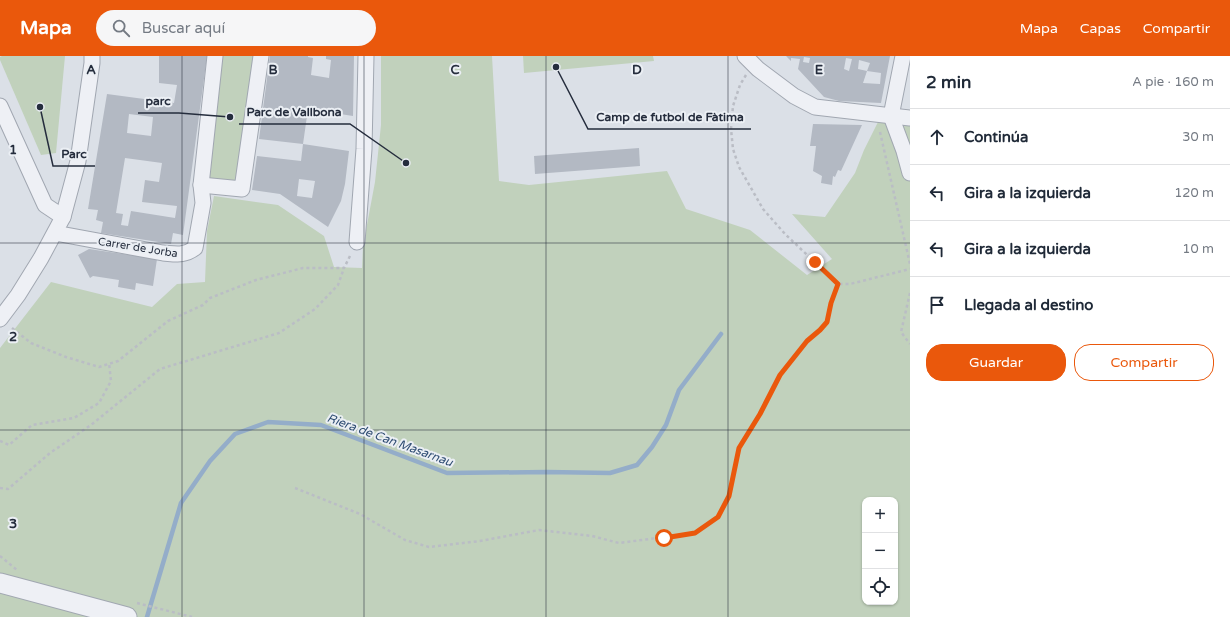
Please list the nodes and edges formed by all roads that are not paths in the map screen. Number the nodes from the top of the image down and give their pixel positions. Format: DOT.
graph roads {
  1 [pos="92,56"];
  2 [pos="215,56"];
  3 [pos="261,56"];
  4 [pos="366,56"];
  5 [pos="903,56"];
  6 [pos="750,61"];
  7 [pos="0,106"];
  8 [pos="891,116"];
  9 [pos="910,118"];
  10 [pos="910,173"];
  11 [pos="201,185"];
  12 [pos="63,217"];
  13 [pos="55,232"];
  14 [pos="357,242"];
  15 [pos="0,319"];
  16 [pos="0,583"];
  17 [pos="127,617"];
  1 -- 12 [label="street"];
  2 -- 11 [label="street"];
  3 -- 11 [label="street"];
  4 -- 14 [label="street"];
  5 -- 8 [label="street"];
  6 -- 8 [label="street"];
  7 -- 12 [label="street"];
  8 -- 9 [label="street"];
  8 -- 10 [label="street"];
  11 -- 13 [label="street, Carrer de Jorba"];
  12 -- 13 [label="street"];
  13 -- 15 [label="street"];
  16 -- 17 [label="street"];
}
